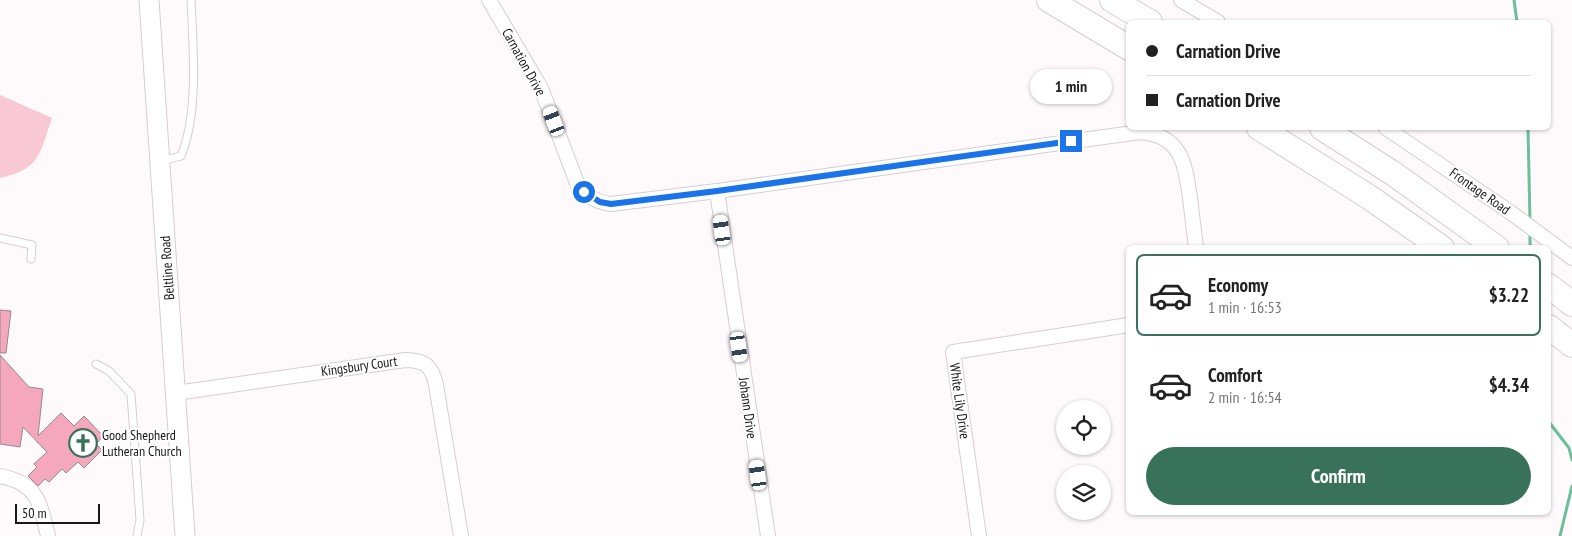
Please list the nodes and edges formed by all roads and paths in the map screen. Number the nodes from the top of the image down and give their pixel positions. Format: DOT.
graph roads {
  1 [pos="149,0"];
  2 [pos="191,0"];
  3 [pos="489,0"];
  4 [pos="1049,0"];
  5 [pos="1112,0"];
  6 [pos="1181,0"];
  7 [pos="1147,20"];
  8 [pos="1215,20"];
  9 [pos="1126,46"];
  10 [pos="1262,130"];
  11 [pos="1325,130"];
  12 [pos="1389,130"];
  13 [pos="160,162"];
  14 [pos="717,191"];
  15 [pos="0,238"];
  16 [pos="1196,245"];
  17 [pos="1438,245"];
  18 [pos="1494,245"];
  19 [pos="1572,258"];
  20 [pos="31,259"];
  21 [pos="1551,288"];
  22 [pos="1572,304"];
  23 [pos="1126,326"];
  24 [pos="1551,329"];
  25 [pos="1572,345"];
  26 [pos="96,364"];
  27 [pos="176,393"];
  28 [pos="0,476"];
  29 [pos="48,536"];
  30 [pos="137,536"];
  31 [pos="185,536"];
  32 [pos="461,536"];
  33 [pos="768,536"];
  34 [pos="980,536"];
  1 -- 13 [label="main road, Beltline Road"];
  2 -- 13 [label="lane"];
  3 -- 14 [label="street, Carnation Drive"];
  4 -- 9 [label="highway"];
  5 -- 7 [label="highway"];
  6 -- 8 [label="street"];
  10 -- 17 [label="highway"];
  11 -- 18 [label="highway"];
  12 -- 19 [label="street, Frontage Road"];
  13 -- 27 [label="main road, Beltline Road"];
  14 -- 16 [label="street, Carnation Drive"];
  14 -- 33 [label="street, Johann Drive"];
  15 -- 20 [label="lane"];
  21 -- 22 [label="highway"];
  23 -- 34 [label="street, White Lily Drive"];
  24 -- 25 [label="highway"];
  26 -- 30 [label="lane"];
  27 -- 31 [label="main road, Beltline Road"];
  27 -- 32 [label="street, Kingsbury Court"];
  28 -- 29 [label="street"];
}
